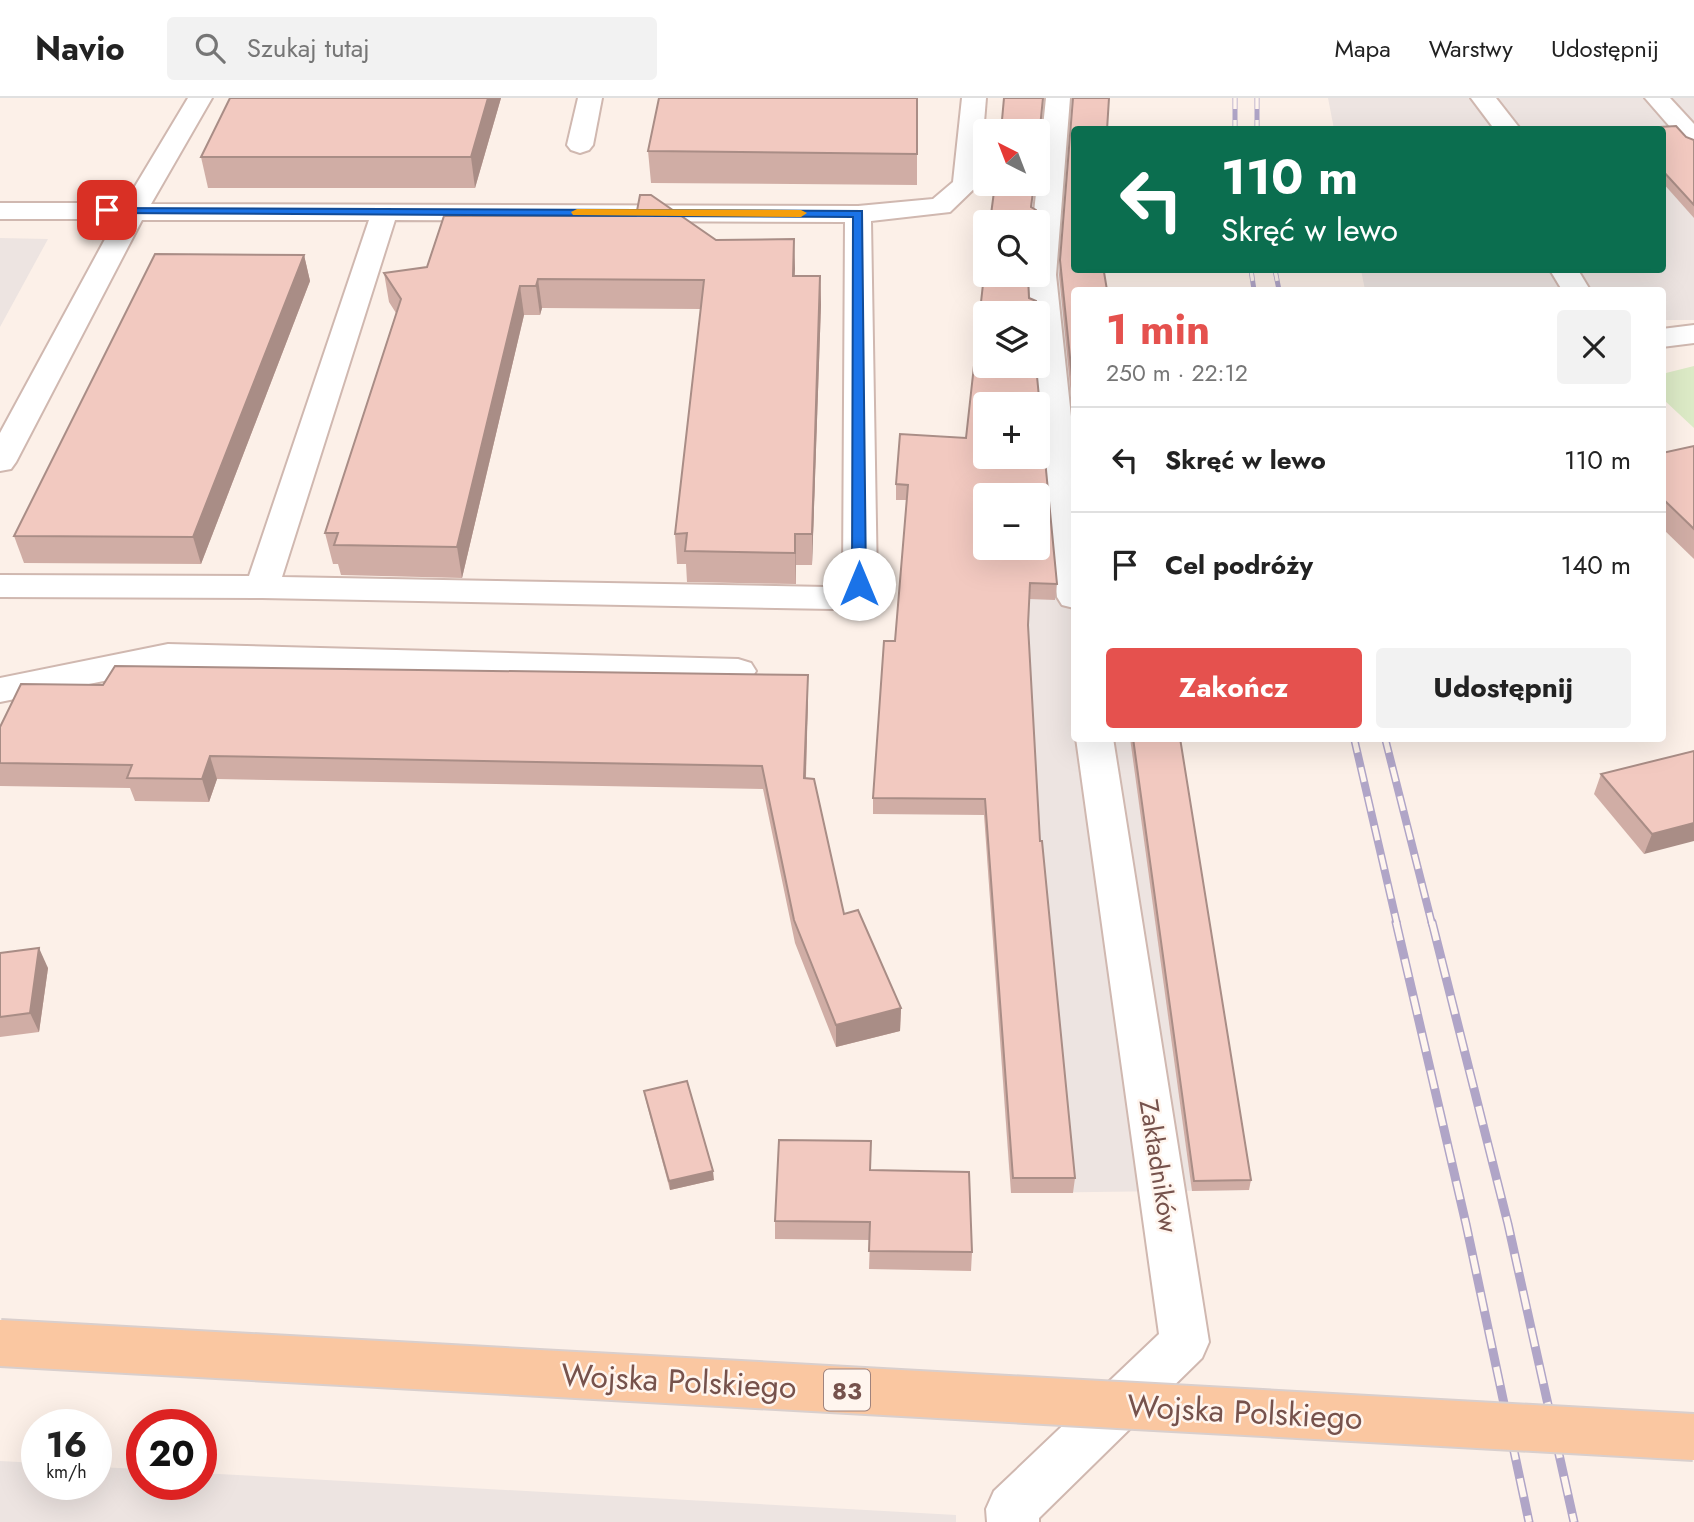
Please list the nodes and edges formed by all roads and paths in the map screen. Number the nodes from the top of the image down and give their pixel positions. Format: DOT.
graph roads {
  1 [pos="200,98"];
  2 [pos="590,98"];
  3 [pos="974,98"];
  4 [pos="1058,98"];
  5 [pos="1483,98"];
  6 [pos="1660,102"];
  7 [pos="1694,103"];
  8 [pos="1506,126"];
  9 [pos="1694,139"];
  10 [pos="580,145"];
  11 [pos="134,210"];
  12 [pos="0,211"];
  13 [pos="384,211"];
  14 [pos="858,214"];
  15 [pos="1694,334"];
  16 [pos="1666,338"];
  17 [pos="0,462"];
  18 [pos="1071,567"];
  19 [pos="0,586"];
  20 [pos="262,587"];
  21 [pos="738,671"];
  22 [pos="0,690"];
  23 [pos="1095,742"];
  24 [pos="0,1343"];
  25 [pos="1694,1437"];
  26 [pos="1013,1522"];
  1 -- 11 [label="street"];
  2 -- 10 [label="street"];
  3 -- 14 [label="street"];
  4 -- 18 [label="street"];
  5 -- 8 [label="street"];
  6 -- 7 [label="street"];
  6 -- 9 [label="street"];
  11 -- 12 [label="street"];
  11 -- 13 [label="street"];
  11 -- 17 [label="street"];
  13 -- 14 [label="street"];
  13 -- 20 [label="street"];
  14 -- 20 [label="street"];
  15 -- 16 [label="street"];
  19 -- 20 [label="street"];
  21 -- 22 [label="street"];
  23 -- 26 [label="street, Zakładników"];
  24 -- 25 [label="main road, Wojska Polskiego / 83, bridge"];
}
